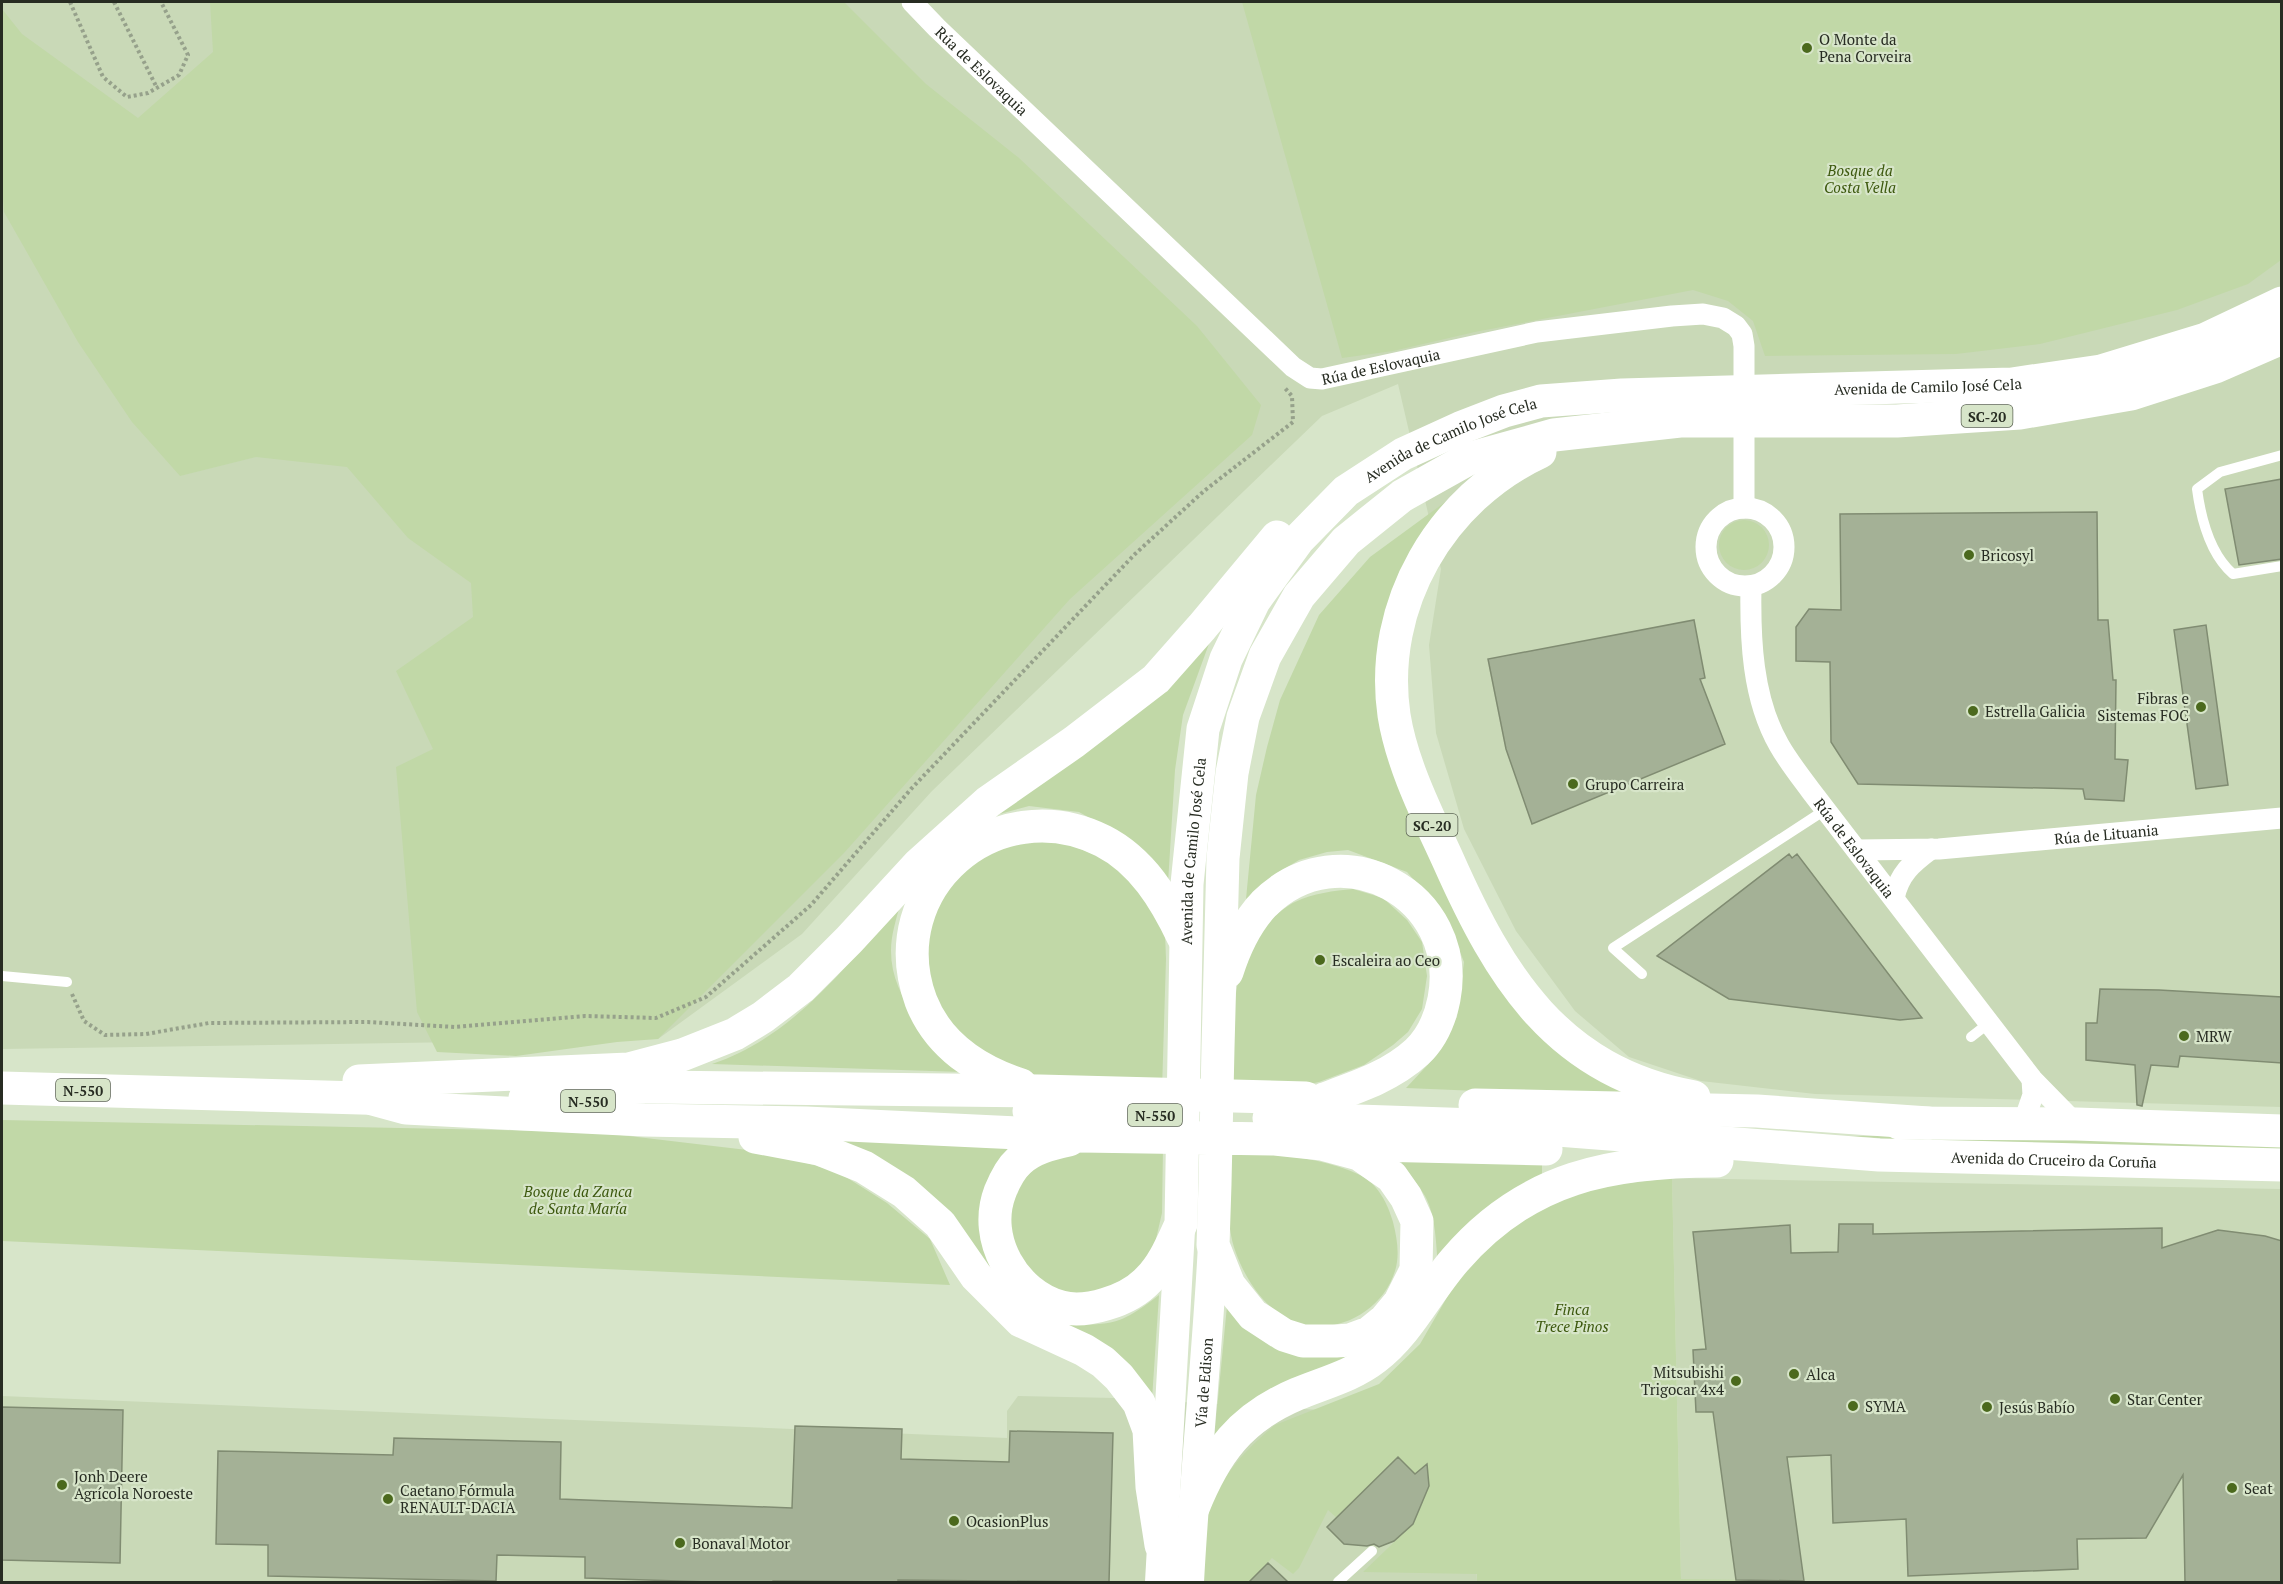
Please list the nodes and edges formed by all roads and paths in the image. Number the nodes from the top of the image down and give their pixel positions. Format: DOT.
graph roads {
  1 [pos="70,2"];
  2 [pos="114,2"];
  3 [pos="161,2"];
  4 [pos="912,2"];
  5 [pos="157,88"];
  6 [pos="2282,303"];
  7 [pos="2282,338"];
  8 [pos="1276,378"];
  9 [pos="1554,435"];
  10 [pos="2282,455"];
  11 [pos="1346,491"];
  12 [pos="1744,501"];
  13 [pos="2282,566"];
  14 [pos="1751,586"];
  15 [pos="1825,810"];
  16 [pos="2282,818"];
  17 [pos="1910,848"];
  18 [pos="1931,849"];
  19 [pos="1857,850"];
  20 [pos="1876,875"];
  21 [pos="1894,898"];
  22 [pos="1185,942"];
  23 [pos="1642,974"];
  24 [pos="2,976"];
  25 [pos="67,982"];
  26 [pos="1220,993"];
  27 [pos="1989,1023"];
  28 [pos="1971,1037"];
  29 [pos="2032,1079"];
  30 [pos="2,1088"];
  31 [pos="1040,1091"];
  32 [pos="256,1095"];
  33 [pos="519,1098"];
  34 [pos="374,1099"];
  35 [pos="1324,1099"];
  36 [pos="1757,1111"];
  37 [pos="644,1120"];
  38 [pos="1928,1123"];
  39 [pos="2023,1124"];
  40 [pos="2076,1124"];
  41 [pos="1506,1126"];
  42 [pos="2282,1131"];
  43 [pos="1082,1136"];
  44 [pos="1322,1144"];
  45 [pos="1827,1152"];
  46 [pos="1769,1157"];
  47 [pos="2282,1165"];
  48 [pos="1215,1184"];
  49 [pos="1181,1224"];
  50 [pos="1213,1245"];
  51 [pos="1193,1508"];
  52 [pos="1161,1545"];
  53 [pos="1372,1551"];
  54 [pos="1160,1582"];
  55 [pos="1189,1582"];
  56 [pos="1338,1582"];
  1 -- 5 [label="path"];
  2 -- 5 [label="path"];
  3 -- 5 [label="path"];
  4 -- 12 [label="street, Rúa de Eslovaquia"];
  6 -- 11 [label="main road, Avenida de Camilo José Cela / SC-20"];
  7 -- 9 [label="main road, Avenida de Camilo José Cela / SC-20"];
  8 -- 25 [label="path"];
  9 -- 26 [label="main road, Avenida de Camilo José Cela / SC-20"];
  9 -- 36 [label="main road, SC-20"];
  10 -- 13 [label="lane"];
  11 -- 22 [label="main road, Avenida de Camilo José Cela / SC-20"];
  11 -- 32 [label="main road"];
  12 -- 14 [label="street"];
  12 -- 14 [label="street"];
  14 -- 15 [label="street, Rúa de Eslovaquia"];
  15 -- 19 [label="street, Rúa de Eslovaquia"];
  15 -- 23 [label="lane"];
  16 -- 18 [label="street, Rúa de Lituania"];
  17 -- 18 [label="street, Rúa de Lituania"];
  17 -- 19 [label="street, Rúa de Lituania"];
  17 -- 20 [label="street"];
  18 -- 21 [label="street"];
  19 -- 20 [label="street, Rúa de Eslovaquia"];
  20 -- 21 [label="street, Rúa de Eslovaquia"];
  21 -- 27 [label="street, Rúa de Eslovaquia"];
  22 -- 31 [label="main road"];
  22 -- 49 [label="main road, Avenida de Camilo José Cela / SC-20"];
  24 -- 25 [label="lane"];
  26 -- 35 [label="main road"];
  26 -- 48 [label="main road, Avenida de Camilo José Cela / SC-20"];
  27 -- 28 [label="lane"];
  27 -- 29 [label="street, Rúa de Eslovaquia"];
  29 -- 39 [label="street"];
  29 -- 40 [label="street, Rúa de Eslovaquia"];
  30 -- 32 [label="main road, N-550"];
  31 -- 33 [label="main road"];
  31 -- 35 [label="main road"];
  32 -- 34 [label="main road, N-550"];
  33 -- 34 [label="main road, N-550"];
  33 -- 41 [label="main road, N-550"];
  34 -- 37 [label="main road"];
  35 -- 36 [label="main road"];
  36 -- 38 [label="main road"];
  37 -- 43 [label="main road"];
  37 -- 52 [label="main road"];
  38 -- 39 [label="main road"];
  38 -- 41 [label="main road"];
  39 -- 40 [label="main road"];
  40 -- 42 [label="main road"];
  41 -- 45 [label="main road"];
  43 -- 44 [label="main road"];
  43 -- 49 [label="main road"];
  44 -- 46 [label="main road"];
  44 -- 50 [label="main road"];
  45 -- 46 [label="main road"];
  45 -- 47 [label="main road, Avenida do Cruceiro da Coruña"];
  46 -- 51 [label="main road"];
  48 -- 50 [label="main road, Vía de Edison"];
  49 -- 52 [label="main road"];
  50 -- 51 [label="main road, Vía de Edison"];
  51 -- 55 [label="main road, Vía de Edison"];
  52 -- 54 [label="main road"];
  53 -- 56 [label="lane"];
}
